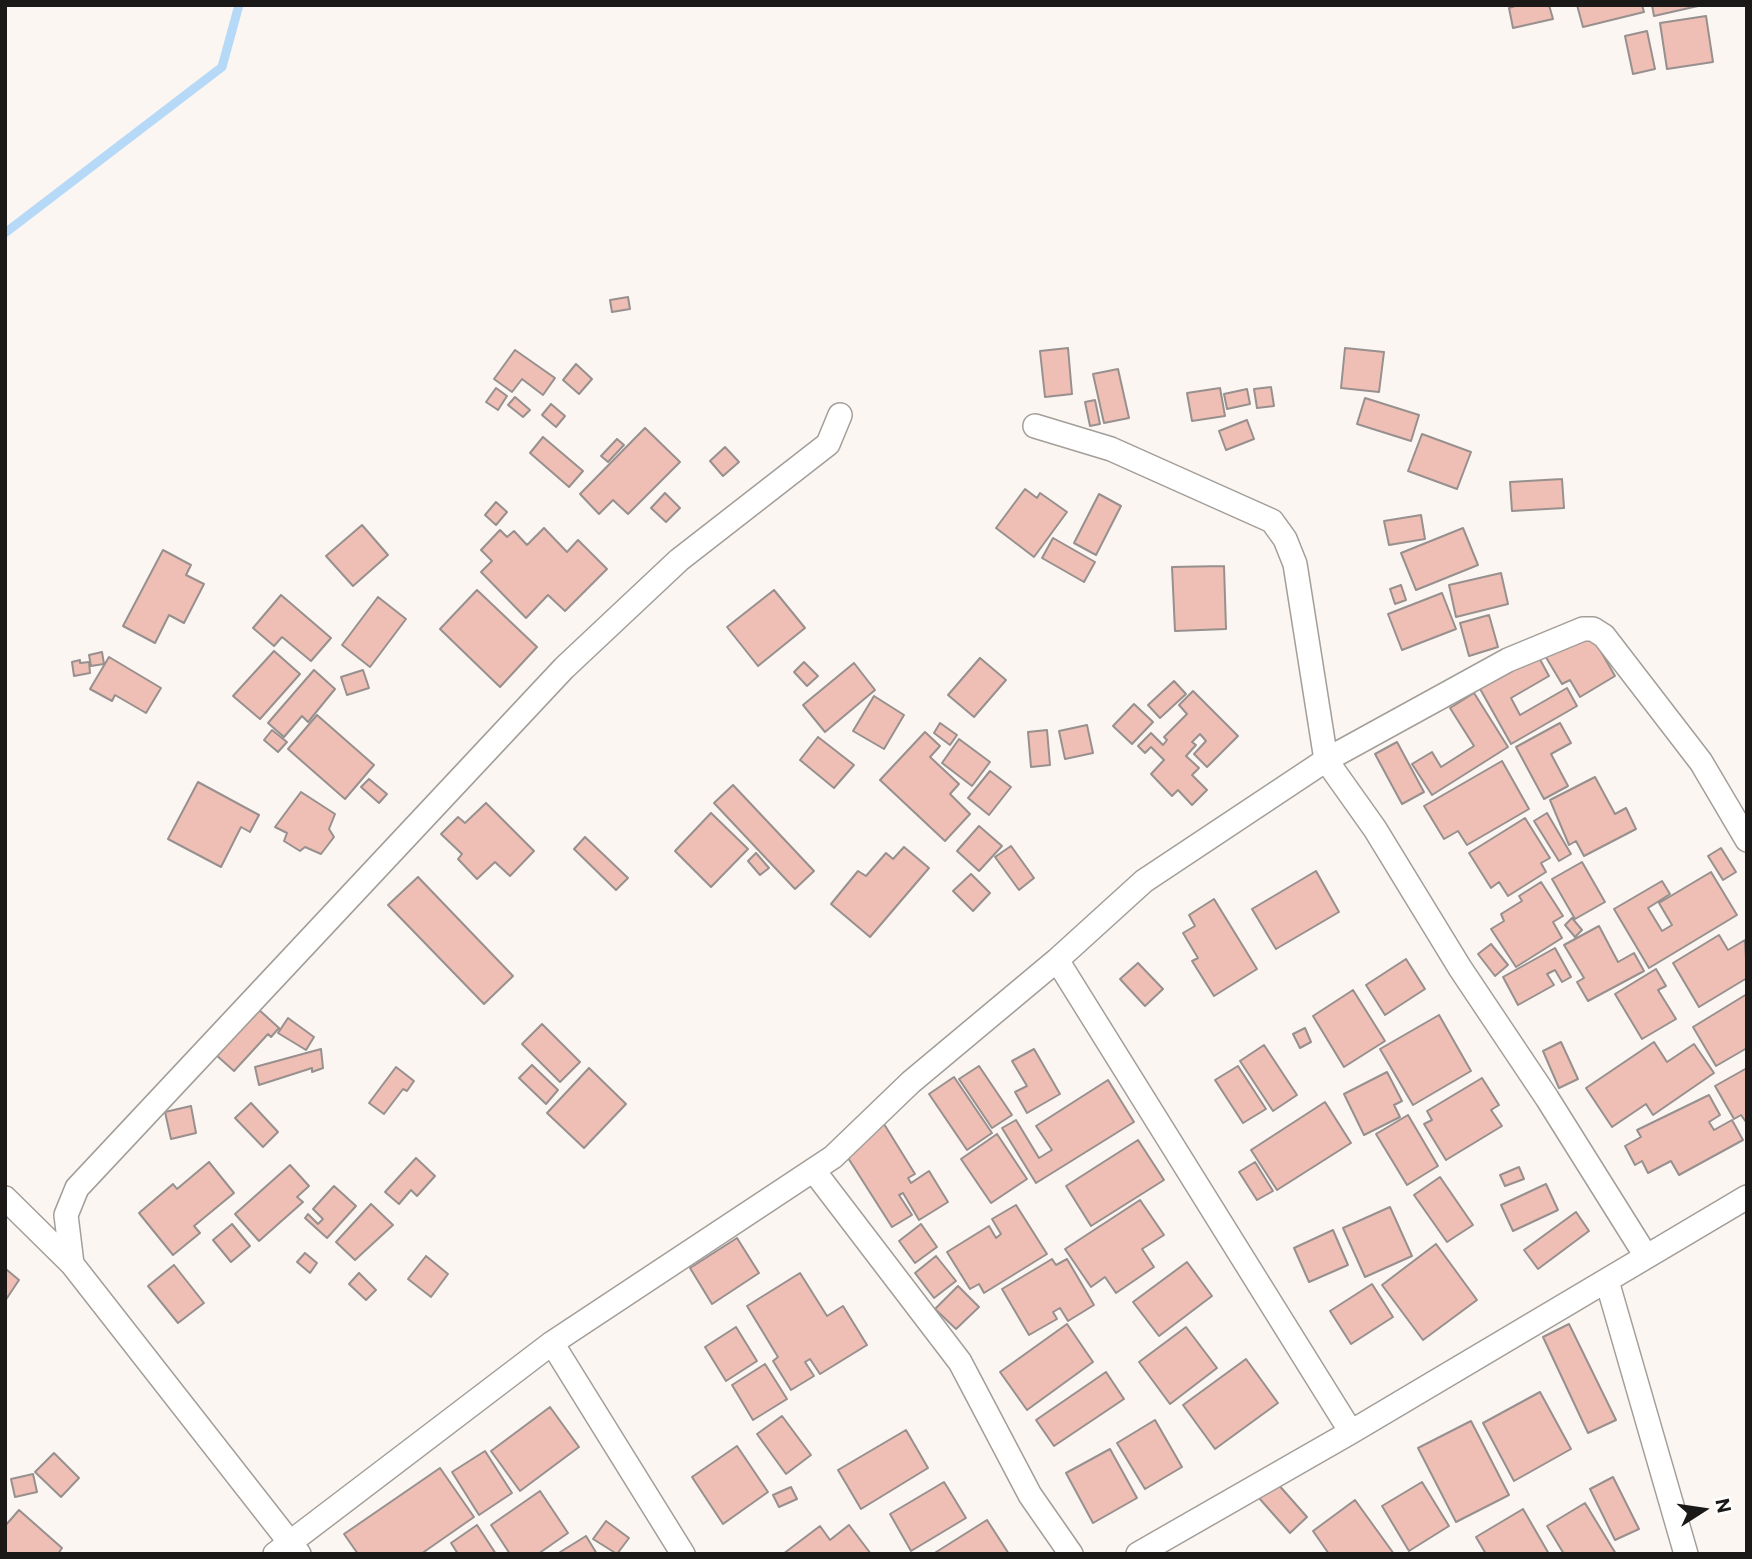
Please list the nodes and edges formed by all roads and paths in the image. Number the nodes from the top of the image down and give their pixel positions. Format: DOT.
graph roads {
  1 [pos="840,415"];
  2 [pos="1035,426"];
  3 [pos="1326,760"];
  4 [pos="1747,840"];
  5 [pos="1057,960"];
  6 [pos="814,1171"];
  7 [pos="1747,1197"];
  8 [pos="5,1198"];
  9 [pos="1646,1256"];
  10 [pos="72,1264"];
  11 [pos="1607,1281"];
  12 [pos="552,1343"];
  13 [pos="1350,1433"];
  14 [pos="288,1550"];
  15 [pos="683,1554"];
  16 [pos="1071,1554"];
  17 [pos="1138,1554"];
  18 [pos="1686,1554"];
  1 -- 10 [label="street"];
  2 -- 3 [label="street"];
  3 -- 4 [label="street"];
  3 -- 5 [label="street"];
  3 -- 9 [label="street"];
  5 -- 6 [label="street"];
  5 -- 13 [label="street"];
  6 -- 12 [label="street"];
  6 -- 16 [label="street"];
  7 -- 9 [label="street"];
  8 -- 10 [label="street"];
  9 -- 11 [label="street"];
  10 -- 14 [label="street"];
  11 -- 13 [label="street"];
  11 -- 18 [label="street"];
  12 -- 14 [label="street"];
  12 -- 15 [label="street"];
  13 -- 17 [label="street"];
}
